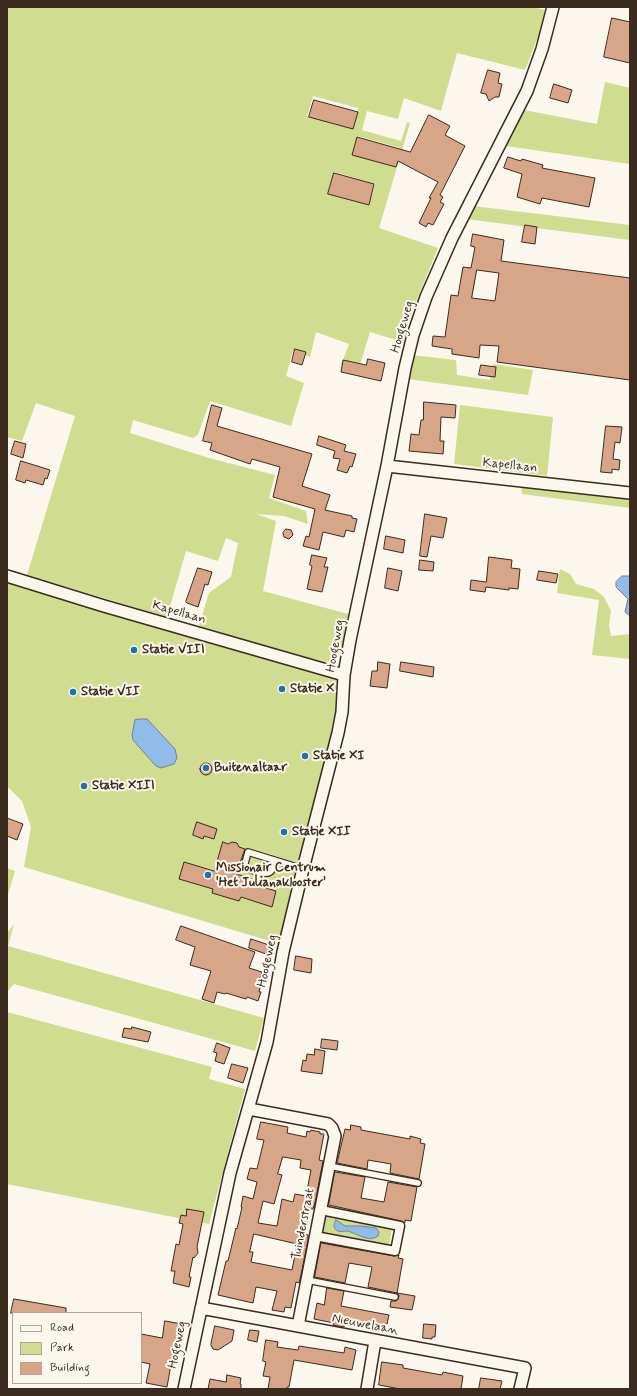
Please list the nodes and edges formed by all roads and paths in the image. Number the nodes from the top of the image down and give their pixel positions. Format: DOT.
graph roads {
  1 [pos="552,7"];
  2 [pos="387,466"];
  3 [pos="630,493"];
  4 [pos="7,576"];
  5 [pos="344,675"];
  6 [pos="275,860"];
  7 [pos="303,869"];
  8 [pos="249,1109"];
  9 [pos="329,1166"];
  10 [pos="418,1183"];
  11 [pos="321,1210"];
  12 [pos="316,1236"];
  13 [pos="307,1280"];
  14 [pos="395,1297"];
  15 [pos="200,1308"];
  16 [pos="298,1326"];
  17 [pos="375,1341"];
  18 [pos="184,1389"];
  19 [pos="367,1389"];
  20 [pos="520,1389"];
  1 -- 2 [label="street, Hoogeweg"];
  2 -- 3 [label="street, Kapellaan"];
  2 -- 5 [label="street, Hoogeweg"];
  4 -- 5 [label="street, Kapellaan"];
  5 -- 7 [label="street, Hoogeweg"];
  6 -- 6 [label="lane"];
  6 -- 7 [label="lane"];
  7 -- 8 [label="street, Hoogeweg"];
  8 -- 9 [label="street, Tuinderstraat"];
  8 -- 15 [label="street, Hoogeweg"];
  9 -- 10 [label="lane"];
  9 -- 11 [label="street, Tuinderstraat"];
  11 -- 12 [label="street, Tuinderstraat"];
  11 -- 12 [label="street"];
  12 -- 13 [label="street, Tuinderstraat"];
  13 -- 14 [label="lane"];
  13 -- 16 [label="street, Tuinderstraat"];
  15 -- 16 [label="street, Nieuwelaan"];
  15 -- 18 [label="street, Hogeweg"];
  16 -- 17 [label="street, Nieuwelaan"];
  17 -- 19 [label="street"];
  17 -- 20 [label="street, Nieuwelaan"];
}
